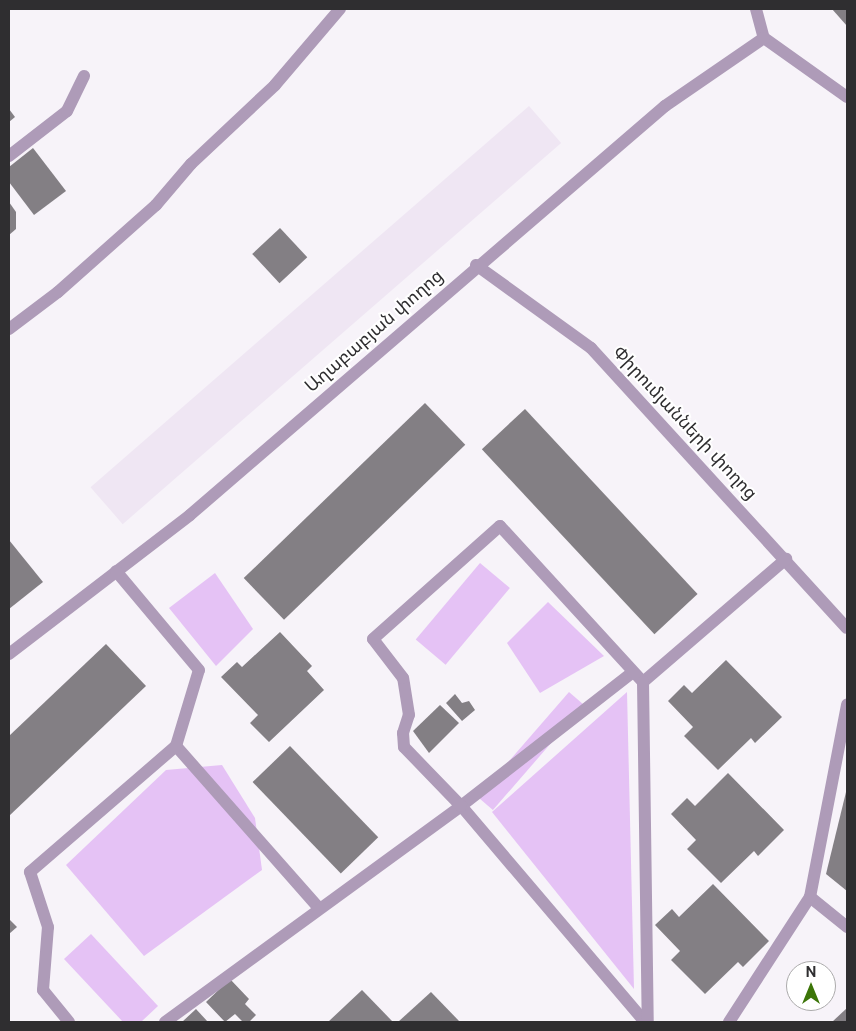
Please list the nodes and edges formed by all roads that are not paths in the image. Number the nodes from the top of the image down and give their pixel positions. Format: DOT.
graph roads {
  1 [pos="340,9"];
  2 [pos="756,9"];
  3 [pos="764,38"];
  4 [pos="84,76"];
  5 [pos="846,93"];
  6 [pos="9,156"];
  7 [pos="476,265"];
  8 [pos="9,329"];
  9 [pos="786,559"];
  10 [pos="116,571"];
  11 [pos="847,628"];
  12 [pos="9,654"];
  13 [pos="633,672"];
  14 [pos="643,682"];
  15 [pos="847,705"];
  16 [pos="176,746"];
  17 [pos="461,806"];
  18 [pos="810,898"];
  19 [pos="319,908"];
  20 [pos="847,927"];
  21 [pos="69,1022"];
  22 [pos="165,1022"];
  23 [pos="646,1022"];
  24 [pos="729,1022"];
  1 -- 8 [label="street"];
  2 -- 3 [label="street"];
  3 -- 5 [label="street"];
  3 -- 7 [label="street, Աղաբաբյան փողոց"];
  4 -- 6 [label="street"];
  7 -- 9 [label="street, Փիրումյանների փողոց"];
  7 -- 10 [label="street, Աղաբաբյան փողոց"];
  9 -- 11 [label="street, Փիրումյանների փողոց"];
  9 -- 14 [label="street"];
  10 -- 12 [label="street, Աղաբաբյան փողոց"];
  10 -- 16 [label="street"];
  13 -- 14 [label="street"];
  13 -- 17 [label="street"];
  13 -- 17 [label="street"];
  14 -- 23 [label="street"];
  15 -- 18 [label="street"];
  16 -- 19 [label="street"];
  16 -- 21 [label="street"];
  17 -- 19 [label="street"];
  17 -- 23 [label="street"];
  18 -- 20 [label="street"];
  18 -- 24 [label="street"];
  19 -- 22 [label="street"];
}
